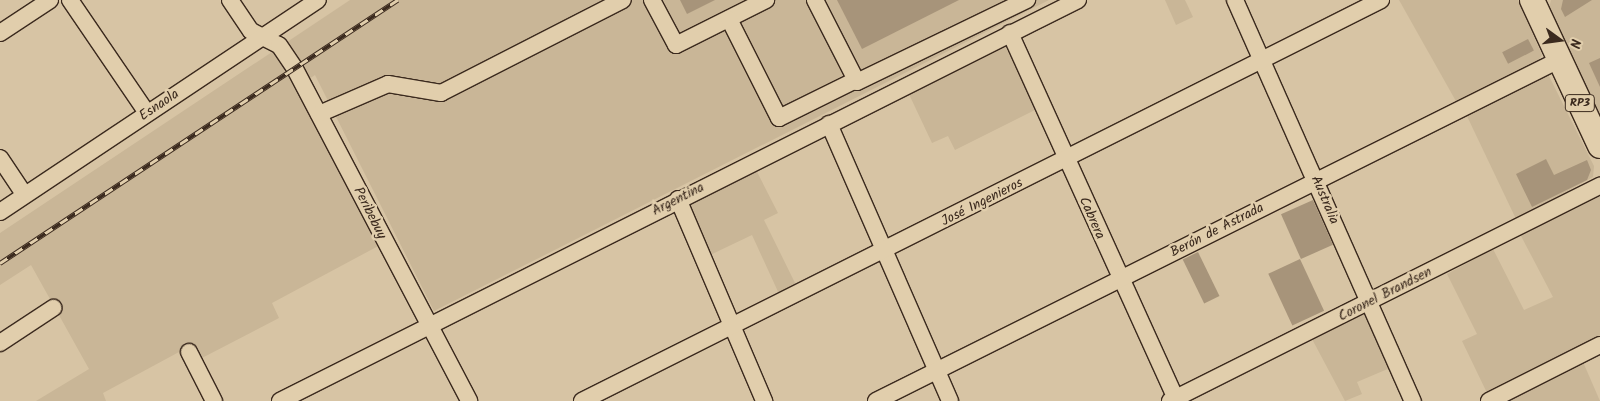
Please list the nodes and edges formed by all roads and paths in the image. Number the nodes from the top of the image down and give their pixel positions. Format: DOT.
graph roads {
  1 [pos="50,0"];
  2 [pos="70,0"];
  3 [pos="230,0"];
  4 [pos="318,0"];
  5 [pos="623,0"];
  6 [pos="652,0"];
  7 [pos="766,0"];
  8 [pos="815,0"];
  9 [pos="1027,0"];
  10 [pos="1078,0"];
  11 [pos="1235,0"];
  12 [pos="1381,0"];
  13 [pos="1535,1"];
  14 [pos="729,18"];
  15 [pos="0,33"];
  16 [pos="1010,34"];
  17 [pos="260,37"];
  18 [pos="1260,59"];
  19 [pos="1559,60"];
  20 [pos="856,80"];
  21 [pos="147,114"];
  22 [pos="319,114"];
  23 [pos="828,124"];
  24 [pos="1600,146"];
  25 [pos="0,158"];
  26 [pos="1066,159"];
  27 [pos="1316,180"];
  28 [pos="1600,186"];
  29 [pos="24,194"];
  30 [pos="678,199"];
  31 [pos="0,212"];
  32 [pos="884,251"];
  33 [pos="1119,280"];
  34 [pos="1368,302"];
  35 [pos="53,308"];
  36 [pos="428,324"];
  37 [pos="732,325"];
  38 [pos="0,343"];
  39 [pos="1600,345"];
  40 [pos="189,352"];
  41 [pos="938,371"];
  42 [pos="1174,400"];
  43 [pos="214,401"];
  44 [pos="280,401"];
  45 [pos="469,401"];
  46 [pos="582,401"];
  47 [pos="764,401"];
  48 [pos="876,401"];
  49 [pos="950,401"];
  50 [pos="1412,401"];
  51 [pos="1489,401"];
  1 -- 15 [label="street"];
  2 -- 21 [label="street"];
  3 -- 17 [label="street, Peribebuy"];
  4 -- 17 [label="street, Esnaola"];
  5 -- 22 [label="street"];
  6 -- 14 [label="street"];
  7 -- 14 [label="street"];
  8 -- 20 [label="street"];
  9 -- 20 [label="street"];
  10 -- 16 [label="street, Argentina"];
  11 -- 18 [label="street, Australia"];
  12 -- 18 [label="street, José Ingenieros"];
  13 -- 19 [label="highway, RP3"];
  14 -- 20 [label="street"];
  16 -- 23 [label="street, Argentina"];
  16 -- 26 [label="street, Cabrera"];
  17 -- 21 [label="street, Esnaola"];
  17 -- 22 [label="street, Peribebuy"];
  18 -- 26 [label="street, José Ingenieros"];
  18 -- 27 [label="street, Australia"];
  19 -- 24 [label="highway, RP3"];
  19 -- 27 [label="street, Berón de Astrada"];
  21 -- 29 [label="street, Esnaola"];
  22 -- 36 [label="street, Peribebuy"];
  23 -- 30 [label="street, Argentina"];
  23 -- 32 [label="street"];
  25 -- 29 [label="street"];
  26 -- 32 [label="street, José Ingenieros"];
  26 -- 33 [label="street, Cabrera"];
  27 -- 33 [label="street, Berón de Astrada"];
  27 -- 34 [label="street, Australia"];
  28 -- 34 [label="street, Coronel Brandsen"];
  29 -- 31 [label="street, Esnaola"];
  30 -- 36 [label="street, Argentina"];
  30 -- 37 [label="street"];
  32 -- 37 [label="street, José Ingenieros"];
  32 -- 41 [label="street"];
  33 -- 41 [label="street, Berón de Astrada"];
  33 -- 42 [label="street, Cabrera"];
  34 -- 42 [label="street, Coronel Brandsen"];
  34 -- 50 [label="street, Australia"];
  35 -- 38 [label="street"];
  36 -- 44 [label="street, Argentina"];
  36 -- 45 [label="street, Peribebuy"];
  37 -- 46 [label="street, José Ingenieros"];
  37 -- 47 [label="street"];
  39 -- 51 [label="street"];
  40 -- 43 [label="street"];
  41 -- 48 [label="street, Berón de Astrada"];
  41 -- 49 [label="street"];
}
